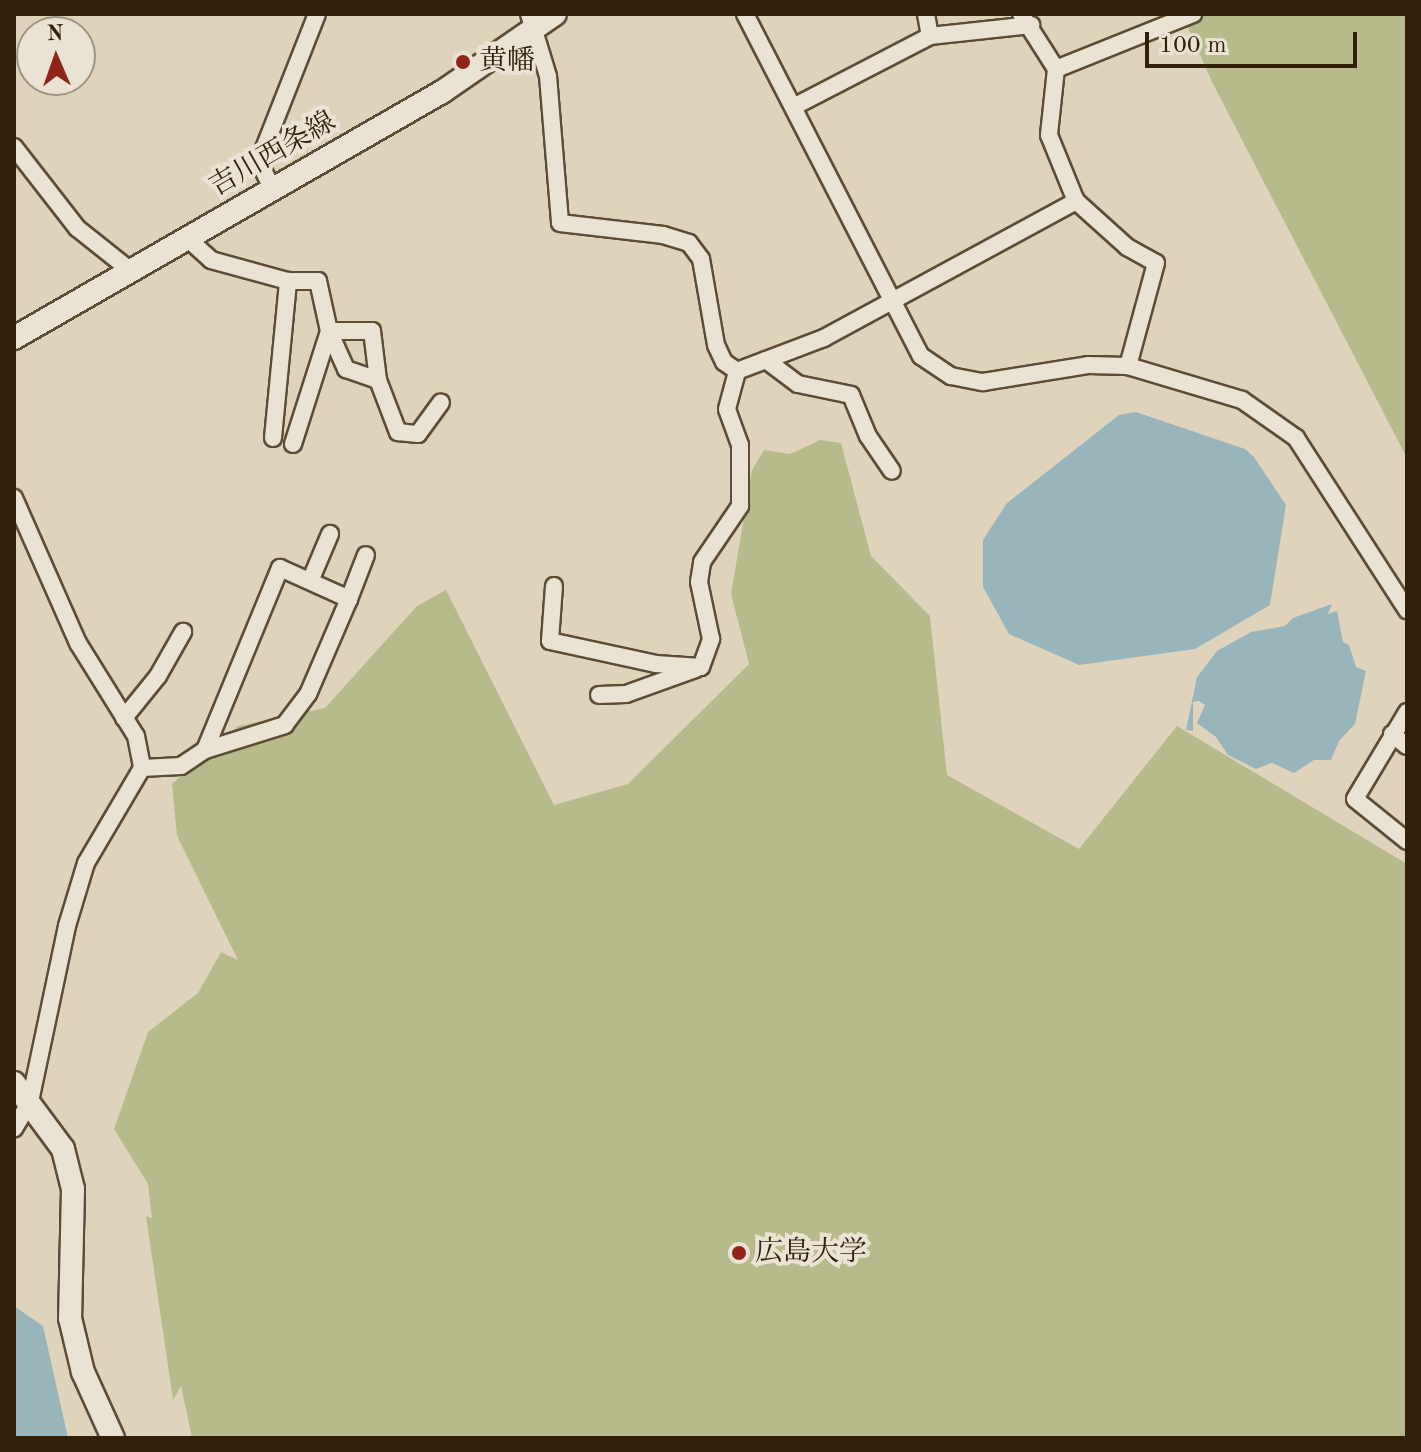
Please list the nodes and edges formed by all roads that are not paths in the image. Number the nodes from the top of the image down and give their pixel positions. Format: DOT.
graph roads {
  1 [pos="317,14"];
  2 [pos="555,14"];
  3 [pos="745,14"];
  4 [pos="926,14"];
  5 [pos="1193,14"];
  6 [pos="1026,20"];
  7 [pos="530,23"];
  8 [pos="930,36"];
  9 [pos="1056,69"];
  10 [pos="795,106"];
  11 [pos="14,147"];
  12 [pos="273,191"];
  13 [pos="1076,201"];
  14 [pos="188,239"];
  15 [pos="131,271"];
  16 [pos="288,281"];
  17 [pos="890,302"];
  18 [pos="329,331"];
  19 [pos="14,338"];
  20 [pos="766,360"];
  21 [pos="1128,366"];
  22 [pos="737,371"];
  23 [pos="378,380"];
  24 [pos="441,402"];
  25 [pos="273,438"];
  26 [pos="293,444"];
  27 [pos="892,471"];
  28 [pos="14,498"];
  29 [pos="330,534"];
  30 [pos="366,555"];
  31 [pos="311,579"];
  32 [pos="554,586"];
  33 [pos="349,599"];
  34 [pos="1407,610"];
  35 [pos="183,632"];
  36 [pos="701,667"];
  37 [pos="599,695"];
  38 [pos="1407,712"];
  39 [pos="124,718"];
  40 [pos="1392,734"];
  41 [pos="1407,746"];
  42 [pos="205,750"];
  43 [pos="142,768"];
  44 [pos="1407,841"];
  45 [pos="20,1094"];
  46 [pos="14,1129"];
  47 [pos="113,1438"];
  1 -- 12 [label="street"];
  2 -- 7 [label="main road, 吉川西条線"];
  3 -- 10 [label="street"];
  4 -- 8 [label="street"];
  5 -- 9 [label="street"];
  6 -- 8 [label="street"];
  6 -- 9 [label="street"];
  7 -- 12 [label="main road, 吉川西条線"];
  7 -- 22 [label="street"];
  8 -- 10 [label="street"];
  9 -- 13 [label="street"];
  10 -- 17 [label="street"];
  11 -- 15 [label="street"];
  12 -- 14 [label="main road, 吉川西条線"];
  13 -- 17 [label="street"];
  13 -- 21 [label="street"];
  14 -- 15 [label="main road, 吉川西条線"];
  14 -- 16 [label="street"];
  15 -- 19 [label="main road, 吉川西条線"];
  16 -- 18 [label="street"];
  16 -- 25 [label="street"];
  17 -- 20 [label="street"];
  17 -- 21 [label="street"];
  18 -- 23 [label="street"];
  18 -- 23 [label="street"];
  18 -- 26 [label="street"];
  20 -- 22 [label="street"];
  20 -- 27 [label="street"];
  21 -- 34 [label="street"];
  22 -- 36 [label="street"];
  23 -- 24 [label="street"];
  28 -- 39 [label="street"];
  29 -- 31 [label="street"];
  30 -- 33 [label="street"];
  31 -- 33 [label="street"];
  31 -- 42 [label="street"];
  32 -- 36 [label="street"];
  33 -- 42 [label="street"];
  35 -- 39 [label="street"];
  36 -- 37 [label="street"];
  38 -- 40 [label="street"];
  39 -- 43 [label="street"];
  40 -- 41 [label="street"];
  40 -- 44 [label="street"];
  42 -- 43 [label="street"];
  43 -- 45 [label="street"];
  45 -- 46 [label="street"];
  45 -- 47 [label="main road"];
}
